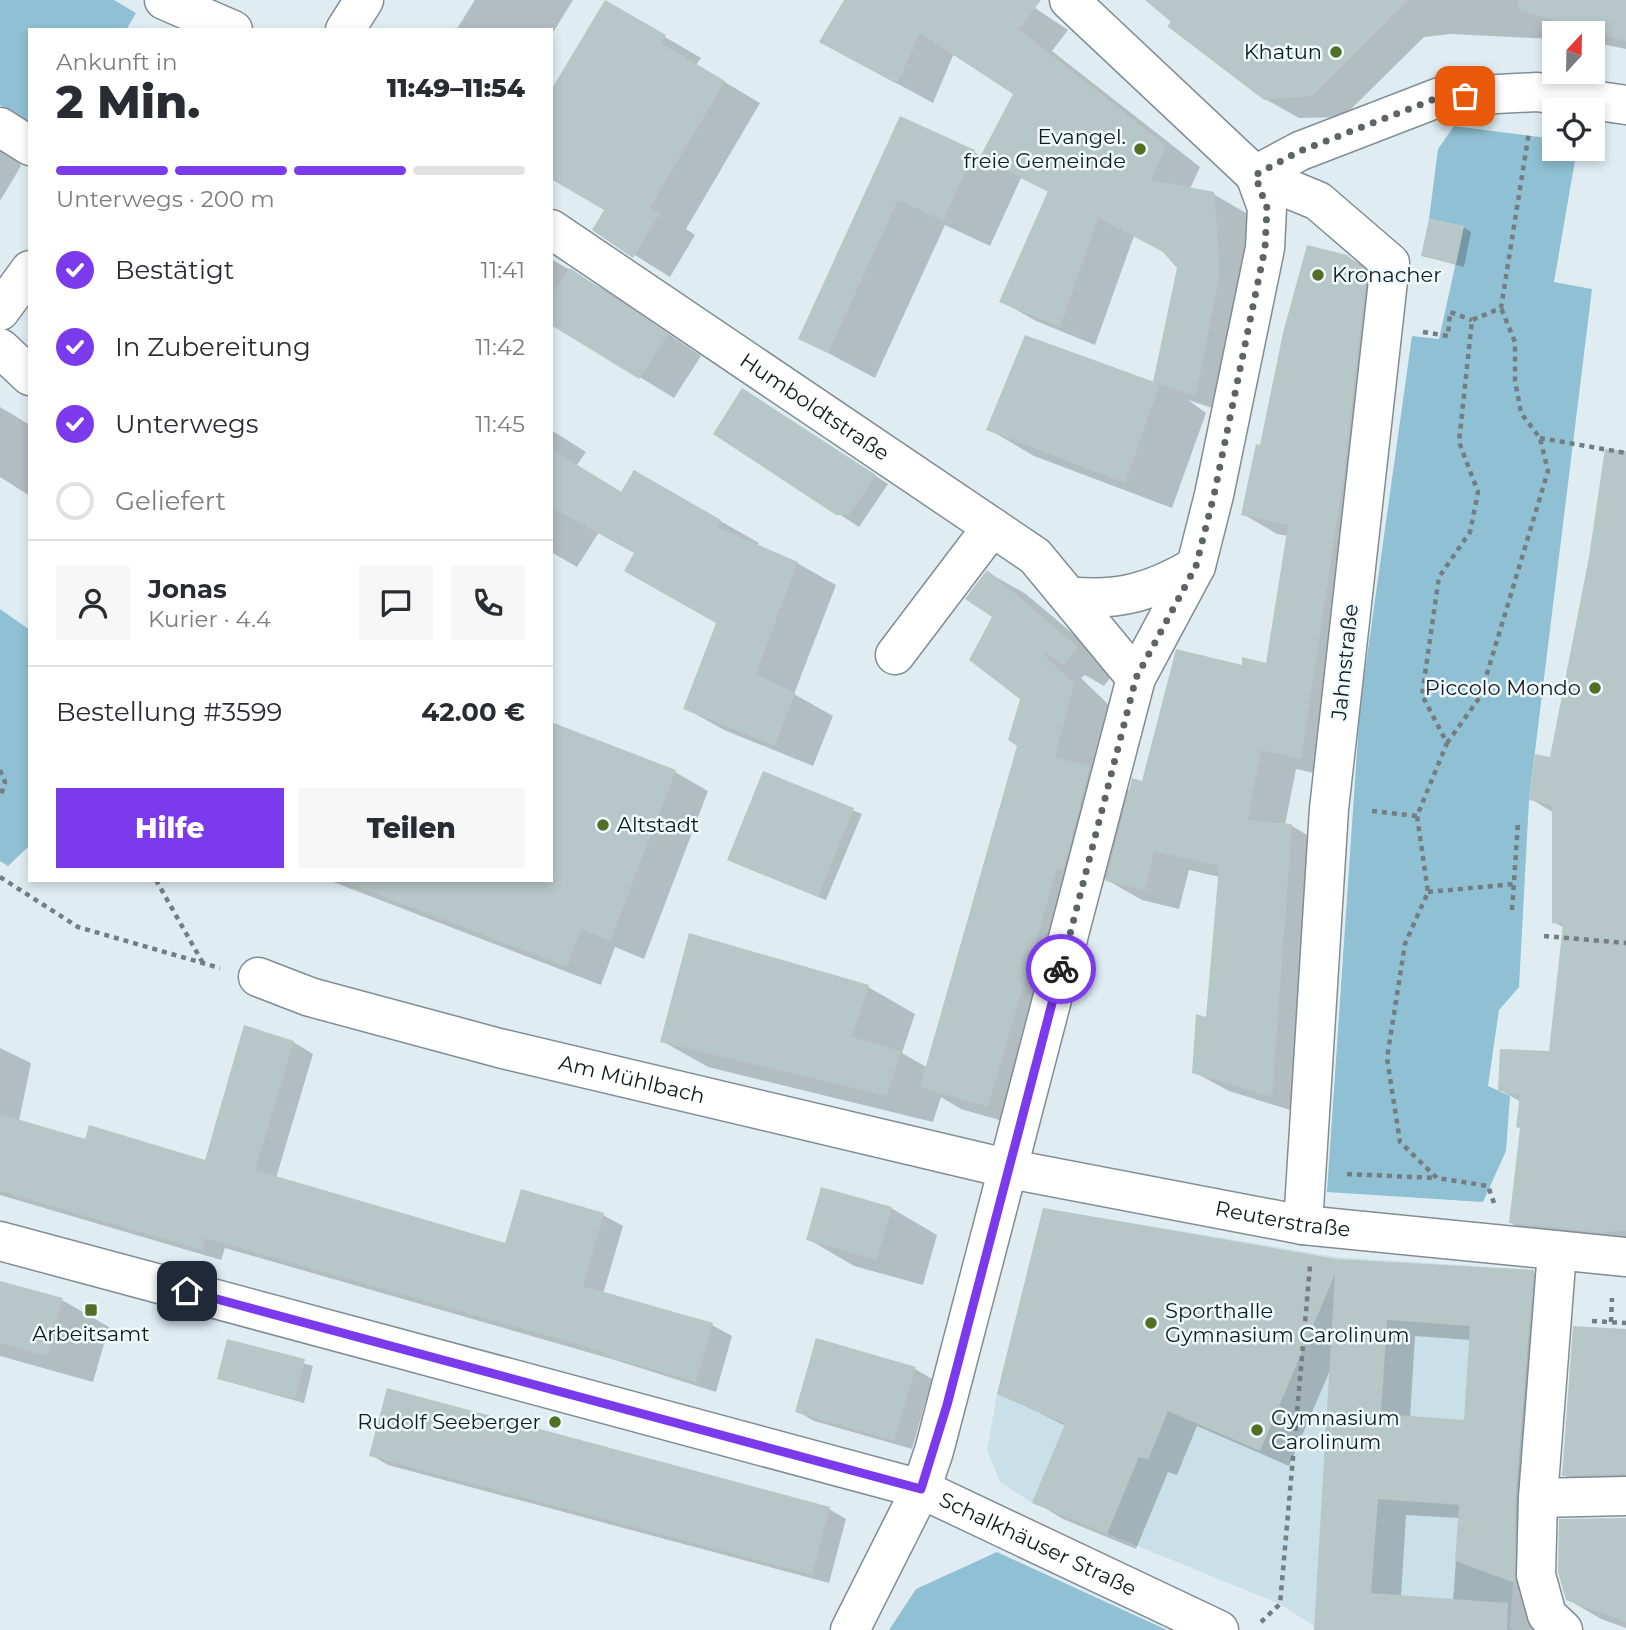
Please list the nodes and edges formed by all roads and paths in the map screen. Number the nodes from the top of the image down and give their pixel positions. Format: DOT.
graph roads {
  1 [pos="364,0"];
  2 [pos="1069,0"];
  3 [pos="170,13"];
  4 [pos="226,28"];
  5 [pos="346,28"];
  6 [pos="1626,105"];
  7 [pos="0,127"];
  8 [pos="1528,136"];
  9 [pos="28,145"];
  10 [pos="1255,175"];
  11 [pos="553,230"];
  12 [pos="28,273"];
  13 [pos="1501,307"];
  14 [pos="0,311"];
  15 [pos="1472,320"];
  16 [pos="1448,336"];
  17 [pos="0,348"];
  18 [pos="28,374"];
  19 [pos="1540,438"];
  20 [pos="1626,453"];
  21 [pos="992,527"];
  22 [pos="1196,566"];
  23 [pos="1069,596"];
  24 [pos="895,655"];
  25 [pos="1136,678"];
  26 [pos="1447,743"];
  27 [pos="0,770"];
  28 [pos="0,798"];
  29 [pos="1393,811"];
  30 [pos="1417,816"];
  31 [pos="1518,823"];
  32 [pos="0,877"];
  33 [pos="157,882"];
  34 [pos="1514,884"];
  35 [pos="1428,892"];
  36 [pos="1512,910"];
  37 [pos="1544,936"];
  38 [pos="1626,943"];
  39 [pos="204,965"];
  40 [pos="258,977"];
  41 [pos="1010,1169"];
  42 [pos="1336,1173"];
  43 [pos="1437,1178"];
  44 [pos="1488,1186"];
  45 [pos="0,1241"];
  46 [pos="1307,1242"];
  47 [pos="1557,1251"];
  48 [pos="1620,1272"];
  49 [pos="1611,1322"];
  50 [pos="921,1489"];
  51 [pos="1626,1496"];
  52 [pos="1538,1499"];
  53 [pos="850,1630"];
  54 [pos="1219,1630"];
  55 [pos="1253,1630"];
  56 [pos="1563,1630"];
  1 -- 5 [label="street"];
  2 -- 10 [label="street"];
  3 -- 4 [label="street"];
  6 -- 10 [label="street"];
  7 -- 9 [label="street"];
  8 -- 13 [label="path"];
  10 -- 22 [label="street"];
  10 -- 46 [label="street, Jahnstraße"];
  11 -- 21 [label="street, Humboldtstraße"];
  12 -- 14 [label="street"];
  13 -- 15 [label="path"];
  13 -- 19 [label="path"];
  15 -- 16 [label="path"];
  15 -- 26 [label="path"];
  17 -- 18 [label="street"];
  19 -- 20 [label="path"];
  19 -- 26 [label="path"];
  21 -- 23 [label="street, Humboldtstraße"];
  21 -- 24 [label="street"];
  22 -- 23 [label="street"];
  22 -- 25 [label="street"];
  23 -- 25 [label="street, Humboldtstraße"];
  25 -- 41 [label="street"];
  26 -- 30 [label="path"];
  27 -- 28 [label="path"];
  29 -- 30 [label="path"];
  30 -- 35 [label="path"];
  31 -- 34 [label="path"];
  32 -- 39 [label="path"];
  33 -- 39 [label="path"];
  34 -- 35 [label="path"];
  34 -- 36 [label="path"];
  35 -- 43 [label="path"];
  37 -- 38 [label="path"];
  39 -- 40 [label="path"];
  40 -- 41 [label="street, Am Mühlbach"];
  41 -- 46 [label="street, Reuterstraße"];
  41 -- 50 [label="street"];
  42 -- 43 [label="path"];
  43 -- 44 [label="path"];
  45 -- 50 [label="street, Schalkhäuser Straße"];
  46 -- 47 [label="street, Reuterstraße"];
  46 -- 55 [label="path"];
  47 -- 48 [label="street, Reuterstraße"];
  47 -- 52 [label="street"];
  48 -- 49 [label="path"];
  50 -- 53 [label="street"];
  50 -- 54 [label="street, Schalkhäuser Straße"];
  51 -- 52 [label="street"];
  52 -- 56 [label="street"];
}
